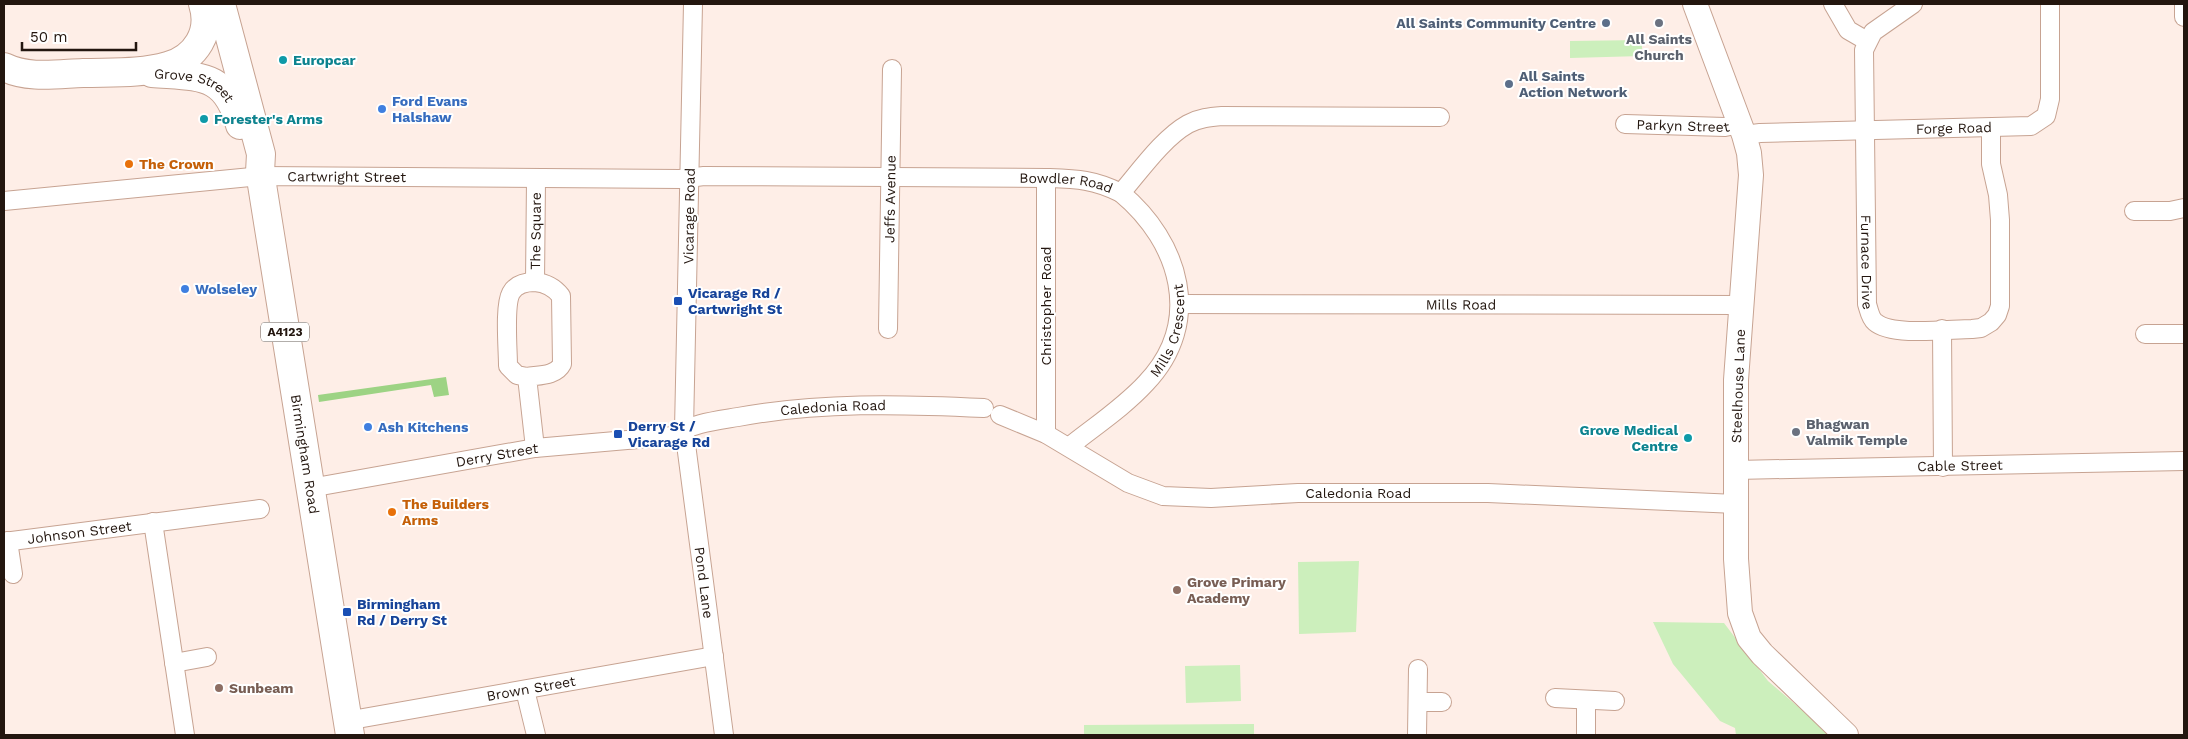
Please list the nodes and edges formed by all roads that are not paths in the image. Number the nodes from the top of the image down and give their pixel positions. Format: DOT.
graph roads {
  1 [pos="203,4"];
  2 [pos="222,4"];
  3 [pos="693,4"];
  4 [pos="1695,4"];
  5 [pos="1833,4"];
  6 [pos="1913,4"];
  7 [pos="2050,4"];
  8 [pos="2184,4"];
  9 [pos="2184,17"];
  10 [pos="1867,41"];
  11 [pos="4,67"];
  12 [pos="892,69"];
  13 [pos="136,71"];
  14 [pos="1440,118"];
  15 [pos="1625,124"];
  16 [pos="1991,128"];
  17 [pos="1742,130"];
  18 [pos="1864,130"];
  19 [pos="261,174"];
  20 [pos="890,177"];
  21 [pos="690,178"];
  22 [pos="1046,178"];
  23 [pos="536,180"];
  24 [pos="1121,193"];
  25 [pos="4,201"];
  26 [pos="2184,208"];
  27 [pos="2134,211"];
  28 [pos="535,282"];
  29 [pos="1180,304"];
  30 [pos="1741,305"];
  31 [pos="888,329"];
  32 [pos="1942,330"];
  33 [pos="2145,334"];
  34 [pos="2184,334"];
  35 [pos="527,378"];
  36 [pos="684,429"];
  37 [pos="1046,434"];
  38 [pos="1070,446"];
  39 [pos="534,448"];
  40 [pos="2184,461"];
  41 [pos="1943,467"];
  42 [pos="1736,470"];
  43 [pos="310,488"];
  44 [pos="1736,504"];
  45 [pos="260,509"];
  46 [pos="153,522"];
  47 [pos="6,541"];
  48 [pos="13,574"];
  49 [pos="714,656"];
  50 [pos="207,657"];
  51 [pos="174,664"];
  52 [pos="1418,669"];
  53 [pos="525,690"];
  54 [pos="1555,698"];
  55 [pos="1586,700"];
  56 [pos="1615,701"];
  57 [pos="1418,702"];
  58 [pos="1442,702"];
  59 [pos="348,728"];
  60 [pos="185,735"];
  61 [pos="536,735"];
  62 [pos="724,735"];
  63 [pos="1418,735"];
  64 [pos="1586,735"];
  65 [pos="1846,735"];
  1 -- 13 [label="highway, Grove Street / A4123"];
  2 -- 19 [label="highway, A4123"];
  3 -- 21 [label="street, Vicarage Road"];
  4 -- 17 [label="street, Steelhouse Lane"];
  5 -- 10 [label="street"];
  6 -- 10 [label="street"];
  7 -- 16 [label="street, Forge Road"];
  8 -- 9 [label="street"];
  10 -- 18 [label="street"];
  11 -- 13 [label="highway, Grove Street / A4123"];
  12 -- 20 [label="street, Jeffs Avenue"];
  13 -- 19 [label="highway, Grove Street / A4123"];
  14 -- 24 [label="street, Bowdler Road"];
  15 -- 17 [label="street, Parkyn Street"];
  16 -- 18 [label="street, Forge Road"];
  16 -- 32 [label="street, Furnace Drive"];
  17 -- 18 [label="street, Forge Road"];
  17 -- 30 [label="street, Steelhouse Lane"];
  18 -- 32 [label="street, Furnace Drive"];
  19 -- 23 [label="street, Cartwright Street"];
  19 -- 25 [label="street, Cartwright Street"];
  19 -- 43 [label="highway, Birmingham Road / A4123"];
  20 -- 21 [label="street, Bowdler Road"];
  20 -- 22 [label="street, Bowdler Road"];
  20 -- 31 [label="street, Jeffs Avenue"];
  21 -- 23 [label="street, Cartwright Street"];
  21 -- 36 [label="street, Vicarage Road"];
  22 -- 24 [label="street, Bowdler Road"];
  22 -- 37 [label="street, Christopher Road"];
  23 -- 28 [label="street, The Square"];
  24 -- 29 [label="street, Mills Crescent"];
  26 -- 27 [label="street"];
  28 -- 35 [label="street, The Square"];
  28 -- 35 [label="street, The Square"];
  29 -- 30 [label="street, Mills Road"];
  29 -- 38 [label="street, Mills Crescent"];
  30 -- 42 [label="street, Steelhouse Lane"];
  32 -- 41 [label="street"];
  33 -- 34 [label="street"];
  35 -- 39 [label="street"];
  36 -- 37 [label="street, Caledonia Road"];
  36 -- 39 [label="street, Derry Street"];
  36 -- 49 [label="street, Pond Lane"];
  37 -- 38 [label="street, Caledonia Road"];
  38 -- 44 [label="street, Caledonia Road"];
  39 -- 43 [label="street, Derry Street"];
  40 -- 41 [label="street, Cable Street"];
  41 -- 42 [label="street, Cable Street"];
  42 -- 44 [label="street, Steelhouse Lane"];
  43 -- 59 [label="highway, Birmingham Road / A4123"];
  44 -- 65 [label="street, Steelhouse Lane"];
  45 -- 46 [label="street, Johnson Street"];
  46 -- 47 [label="street, Johnson Street"];
  46 -- 51 [label="street"];
  47 -- 48 [label="street, Johnson Street"];
  49 -- 53 [label="street, Brown Street"];
  49 -- 62 [label="street, Pond Lane"];
  50 -- 51 [label="street"];
  51 -- 60 [label="street"];
  52 -- 57 [label="street"];
  53 -- 59 [label="street, Brown Street"];
  53 -- 61 [label="street"];
  54 -- 55 [label="street"];
  55 -- 56 [label="street"];
  55 -- 64 [label="street"];
  57 -- 58 [label="street"];
  57 -- 63 [label="street"];
}
